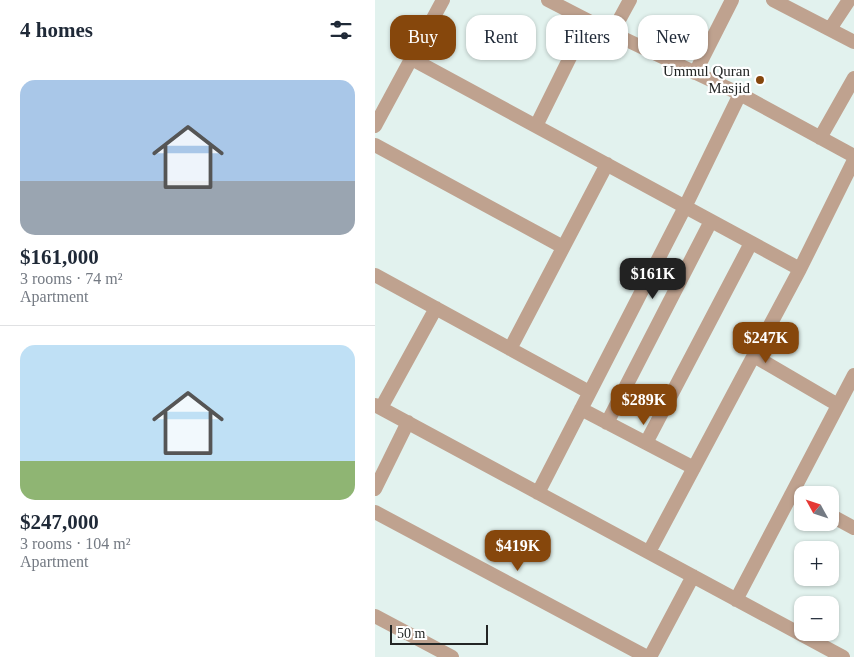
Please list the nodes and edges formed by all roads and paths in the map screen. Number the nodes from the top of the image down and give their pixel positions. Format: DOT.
graph roads {
  1 [pos="443,0"];
  2 [pos="548,0"];
  3 [pos="630,0"];
  4 [pos="732,0"];
  5 [pos="773,0"];
  6 [pos="849,0"];
  7 [pos="435,15"];
  8 [pos="577,15"];
  9 [pos="622,15"];
  10 [pos="830,29"];
  11 [pos="628,41"];
  12 [pos="854,42"];
  13 [pos="410,60"];
  14 [pos="413,60"];
  15 [pos="569,60"];
  16 [pos="695,73"];
  17 [pos="854,78"];
  18 [pos="740,94"];
  19 [pos="375,126"];
  20 [pos="536,126"];
  21 [pos="820,138"];
  22 [pos="375,145"];
  23 [pos="854,156"];
  24 [pos="854,160"];
  25 [pos="607,164"];
  26 [pos="685,207"];
  27 [pos="711,221"];
  28 [pos="751,243"];
  29 [pos="563,247"];
  30 [pos="800,269"];
  31 [pos="375,275"];
  32 [pos="436,308"];
  33 [pos="509,349"];
  34 [pos="754,356"];
  35 [pos="854,375"];
  36 [pos="589,392"];
  37 [pos="838,405"];
  38 [pos="378,407"];
  39 [pos="581,409"];
  40 [pos="408,422"];
  41 [pos="607,423"];
  42 [pos="646,443"];
  43 [pos="694,468"];
  44 [pos="802,486"];
  45 [pos="375,489"];
  46 [pos="538,493"];
  47 [pos="794,503"];
  48 [pos="375,512"];
  49 [pos="839,520"];
  50 [pos="854,528"];
  51 [pos="649,552"];
  52 [pos="693,576"];
  53 [pos="736,600"];
  54 [pos="375,616"];
  55 [pos="443,655"];
  56 [pos="648,657"];
  57 [pos="843,657"];
  1 -- 7 [label="street"];
  2 -- 8 [label="street"];
  3 -- 9 [label="street"];
  4 -- 16 [label="street"];
  5 -- 10 [label="street"];
  6 -- 10 [label="street"];
  10 -- 12 [label="street"];
  11 -- 16 [label="street"];
  13 -- 19 [label="street"];
  14 -- 20 [label="street"];
  15 -- 20 [label="street"];
  16 -- 18 [label="street"];
  17 -- 21 [label="street"];
  18 -- 21 [label="street"];
  18 -- 26 [label="street"];
  20 -- 25 [label="street"];
  21 -- 23 [label="street"];
  22 -- 29 [label="street"];
  24 -- 30 [label="street"];
  25 -- 26 [label="street"];
  25 -- 29 [label="street"];
  26 -- 27 [label="street"];
  26 -- 36 [label="street"];
  27 -- 28 [label="street"];
  27 -- 41 [label="street"];
  28 -- 30 [label="street"];
  28 -- 42 [label="street"];
  29 -- 33 [label="street"];
  30 -- 34 [label="street"];
  31 -- 32 [label="street"];
  32 -- 33 [label="street"];
  32 -- 38 [label="street"];
  33 -- 36 [label="street"];
  34 -- 37 [label="street"];
  34 -- 43 [label="street"];
  35 -- 37 [label="street"];
  36 -- 39 [label="street"];
  37 -- 44 [label="street"];
  38 -- 40 [label="street"];
  39 -- 41 [label="street"];
  39 -- 46 [label="street"];
  40 -- 45 [label="street"];
  40 -- 46 [label="street"];
  41 -- 42 [label="street"];
  42 -- 43 [label="street"];
  43 -- 51 [label="street"];
  46 -- 51 [label="street"];
  47 -- 53 [label="street"];
  48 -- 56 [label="street"];
  49 -- 50 [label="street"];
  51 -- 52 [label="street"];
  52 -- 53 [label="street"];
  52 -- 56 [label="street"];
  53 -- 57 [label="street"];
  54 -- 55 [label="street"];
}
